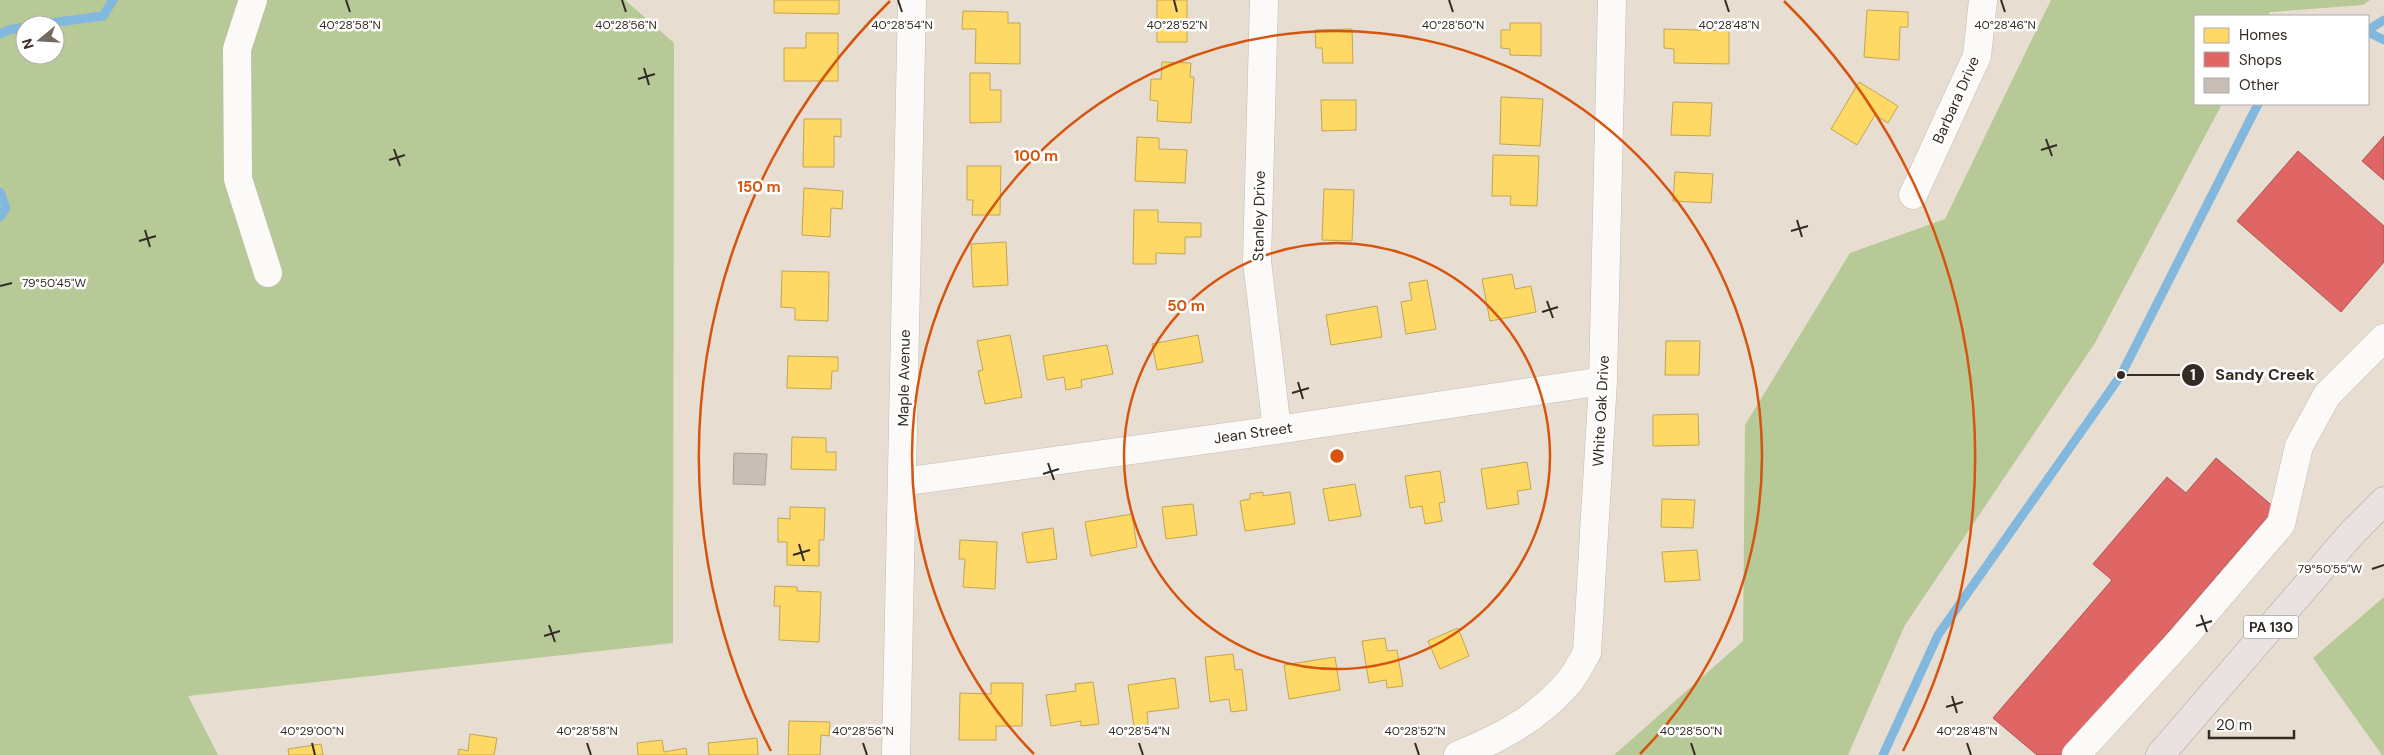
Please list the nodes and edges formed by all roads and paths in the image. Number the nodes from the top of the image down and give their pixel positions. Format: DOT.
graph roads {
  1 [pos="253,0"];
  2 [pos="912,0"];
  3 [pos="1264,0"];
  4 [pos="1612,0"];
  5 [pos="1983,0"];
  6 [pos="1914,195"];
  7 [pos="268,272"];
  8 [pos="2384,338"];
  9 [pos="1604,382"];
  10 [pos="1277,430"];
  11 [pos="902,482"];
  12 [pos="2384,501"];
  13 [pos="896,755"];
  14 [pos="1458,755"];
  15 [pos="2076,755"];
  16 [pos="2160,755"];
  1 -- 7 [label="street"];
  2 -- 11 [label="street, Maple Avenue"];
  3 -- 10 [label="street, Stanley Drive"];
  4 -- 9 [label="street, White Oak Drive"];
  5 -- 6 [label="street, Barbara Drive"];
  8 -- 15 [label="street"];
  9 -- 10 [label="street, Jean Street"];
  9 -- 14 [label="street, White Oak Drive"];
  10 -- 11 [label="street, Jean Street"];
  11 -- 13 [label="street, Maple Avenue"];
  12 -- 16 [label="main road, PA 130"];
}
